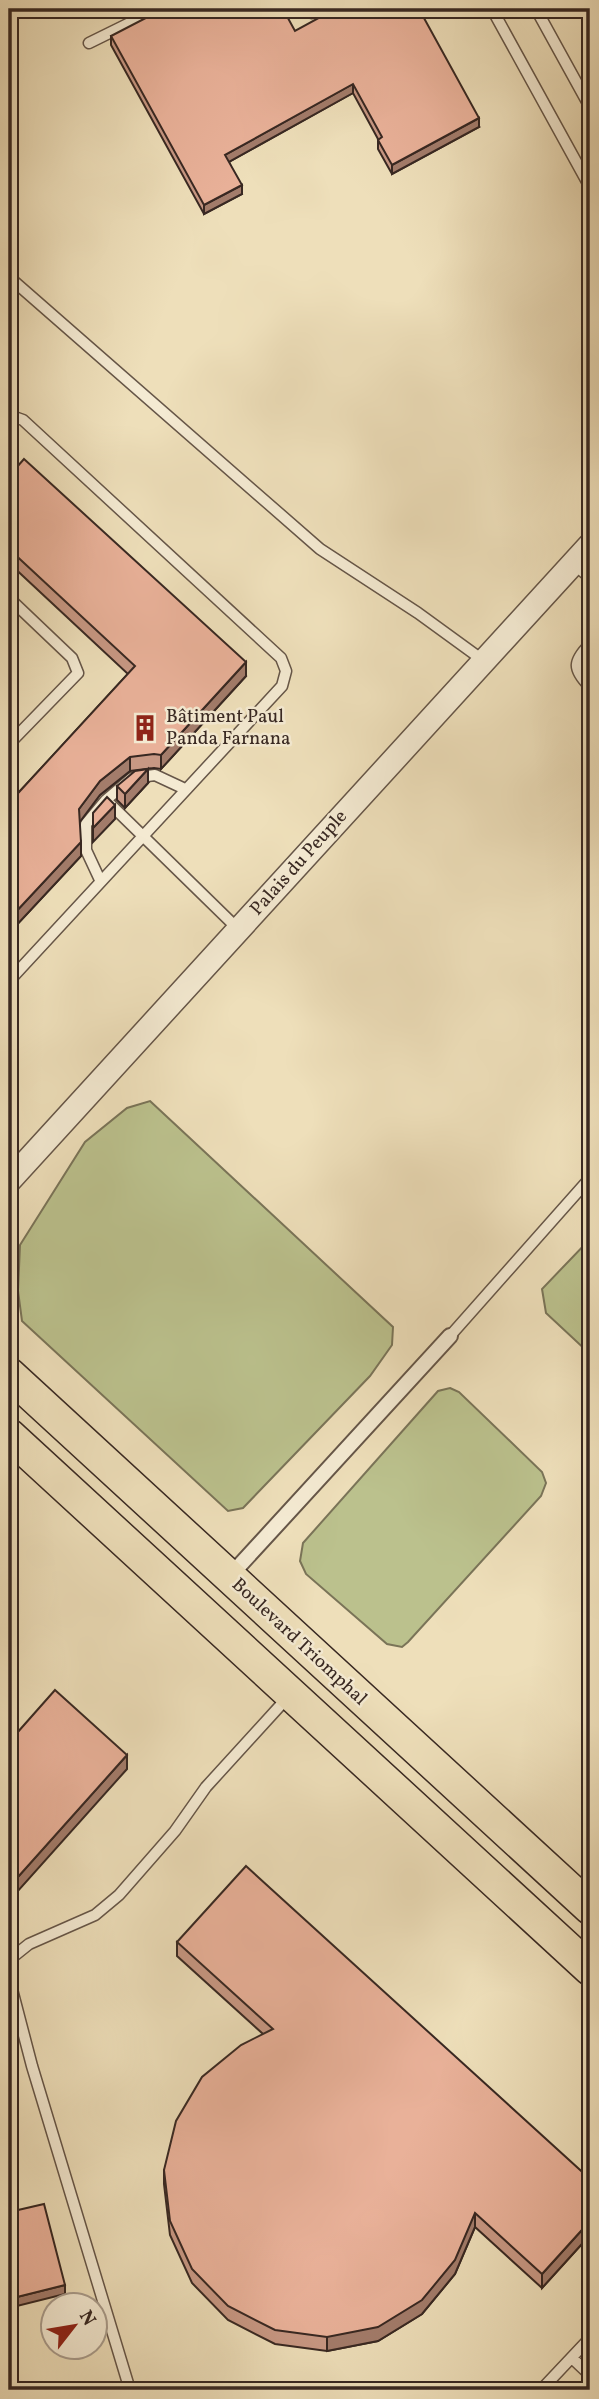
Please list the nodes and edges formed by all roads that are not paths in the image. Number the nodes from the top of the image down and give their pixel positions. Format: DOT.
graph roads {
  1 [pos="158,9"];
  2 [pos="296,9"];
  3 [pos="323,9"];
  4 [pos="492,9"];
  5 [pos="536,9"];
  6 [pos="89,43"];
  7 [pos="590,107"];
  8 [pos="590,187"];
  9 [pos="9,277"];
  10 [pos="9,415"];
  11 [pos="590,545"];
  12 [pos="582,571"];
  13 [pos="9,598"];
  14 [pos="590,644"];
  15 [pos="484,661"];
  16 [pos="590,687"];
  17 [pos="9,744"];
  18 [pos="184,789"];
  19 [pos="106,800"];
  20 [pos="142,835"];
  21 [pos="100,880"];
  22 [pos="239,929"];
  23 [pos="9,981"];
  24 [pos="590,1178"];
  25 [pos="9,1181"];
  26 [pos="450,1336"];
  27 [pos="9,1374"];
  28 [pos="9,1435"];
  29 [pos="229,1577"];
  30 [pos="290,1694"];
  31 [pos="590,1908"];
  32 [pos="9,1960"];
  33 [pos="590,1969"];
  34 [pos="9,1978"];
  35 [pos="590,2338"];
  36 [pos="572,2358"];
  37 [pos="590,2375"];
  38 [pos="130,2390"];
  39 [pos="541,2390"];
  1 -- 6 [label="lane"];
  2 -- 3 [label="lane"];
  4 -- 8 [label="lane"];
  5 -- 7 [label="lane"];
  9 -- 15 [label="lane"];
  10 -- 18 [label="lane"];
  11 -- 12 [label="street, Palais du Peuple"];
  12 -- 15 [label="street, Palais du Peuple"];
  13 -- 17 [label="lane"];
  14 -- 16 [label="lane"];
  15 -- 22 [label="street, Palais du Peuple"];
  18 -- 19 [label="lane"];
  18 -- 20 [label="lane"];
  19 -- 20 [label="lane"];
  19 -- 21 [label="lane"];
  20 -- 21 [label="lane"];
  20 -- 22 [label="lane"];
  21 -- 23 [label="lane"];
  22 -- 25 [label="street, Palais du Peuple"];
  24 -- 26 [label="lane"];
  26 -- 29 [label="street"];
  27 -- 29 [label="highway, Boulevard Triomphal"];
  28 -- 30 [label="highway"];
  29 -- 31 [label="highway, Boulevard Triomphal"];
  30 -- 32 [label="lane"];
  30 -- 33 [label="highway"];
  34 -- 38 [label="lane"];
  35 -- 36 [label="lane"];
  36 -- 37 [label="lane"];
  36 -- 39 [label="lane"];
}
